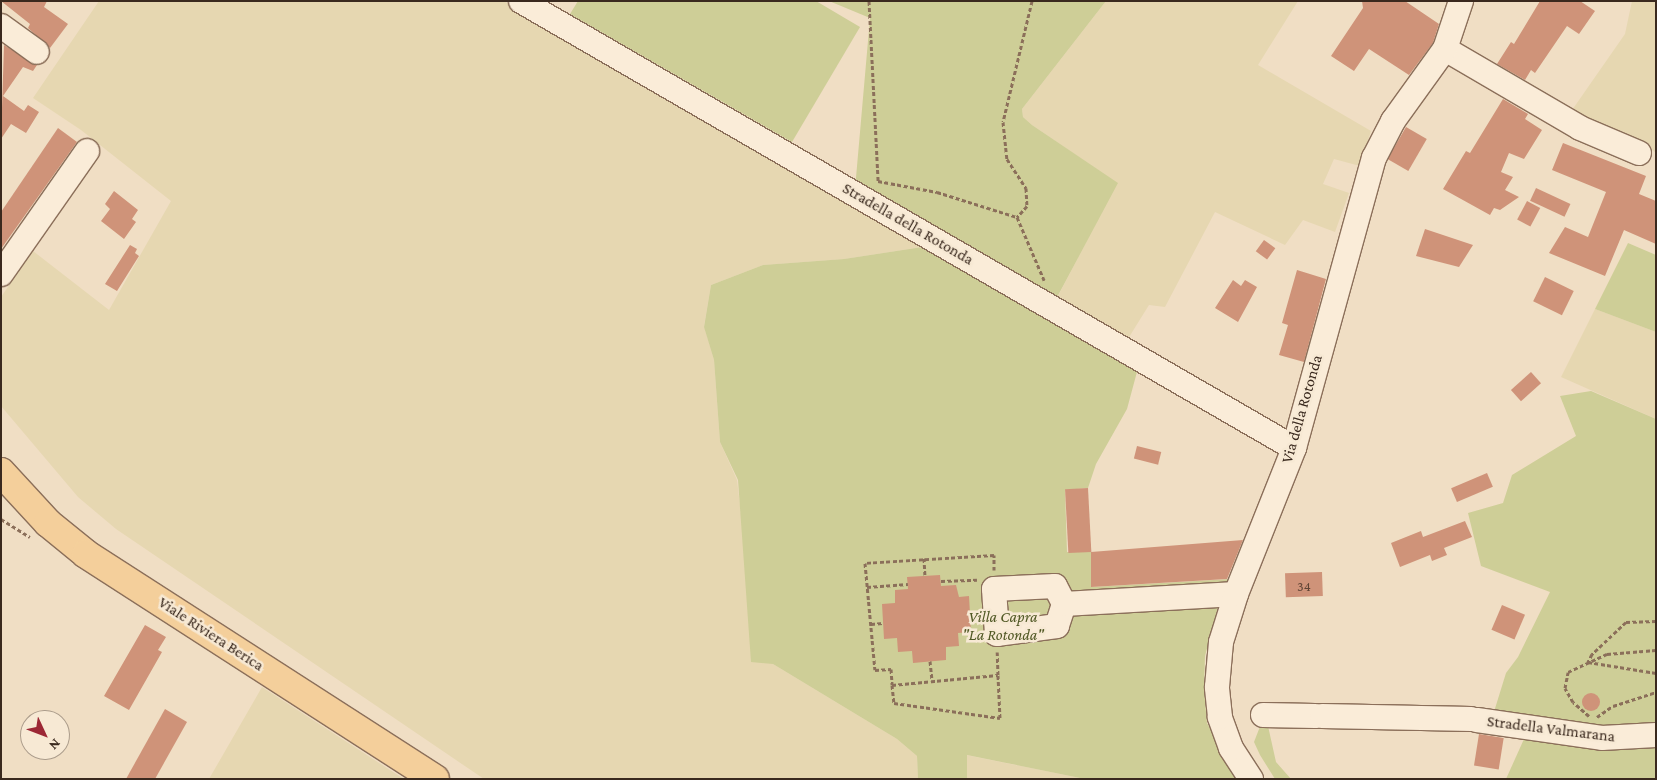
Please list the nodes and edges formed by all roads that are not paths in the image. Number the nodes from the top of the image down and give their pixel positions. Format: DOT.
graph roads {
  1 [pos="521,1"];
  2 [pos="1461,1"];
  3 [pos="1,26"];
  4 [pos="1445,49"];
  5 [pos="37,52"];
  6 [pos="87,151"];
  7 [pos="1638,153"];
  8 [pos="1,274"];
  9 [pos="1294,448"];
  10 [pos="4,482"];
  11 [pos="1236,594"];
  12 [pos="1064,604"];
  13 [pos="1263,715"];
  14 [pos="1656,735"];
  15 [pos="435,779"];
  16 [pos="1251,779"];
  1 -- 9 [label="street, Stradella della Rotonda"];
  2 -- 4 [label="street, Via della Rotonda"];
  3 -- 5 [label="street"];
  4 -- 7 [label="street"];
  4 -- 9 [label="street, Via della Rotonda"];
  6 -- 8 [label="street"];
  9 -- 11 [label="street, Via della Rotonda"];
  10 -- 15 [label="main road, Viale Riviera Berica"];
  11 -- 12 [label="street"];
  11 -- 16 [label="street, Via della Rotonda"];
  12 -- 12 [label="street"];
  13 -- 14 [label="street, Stradella Valmarana"];
}
